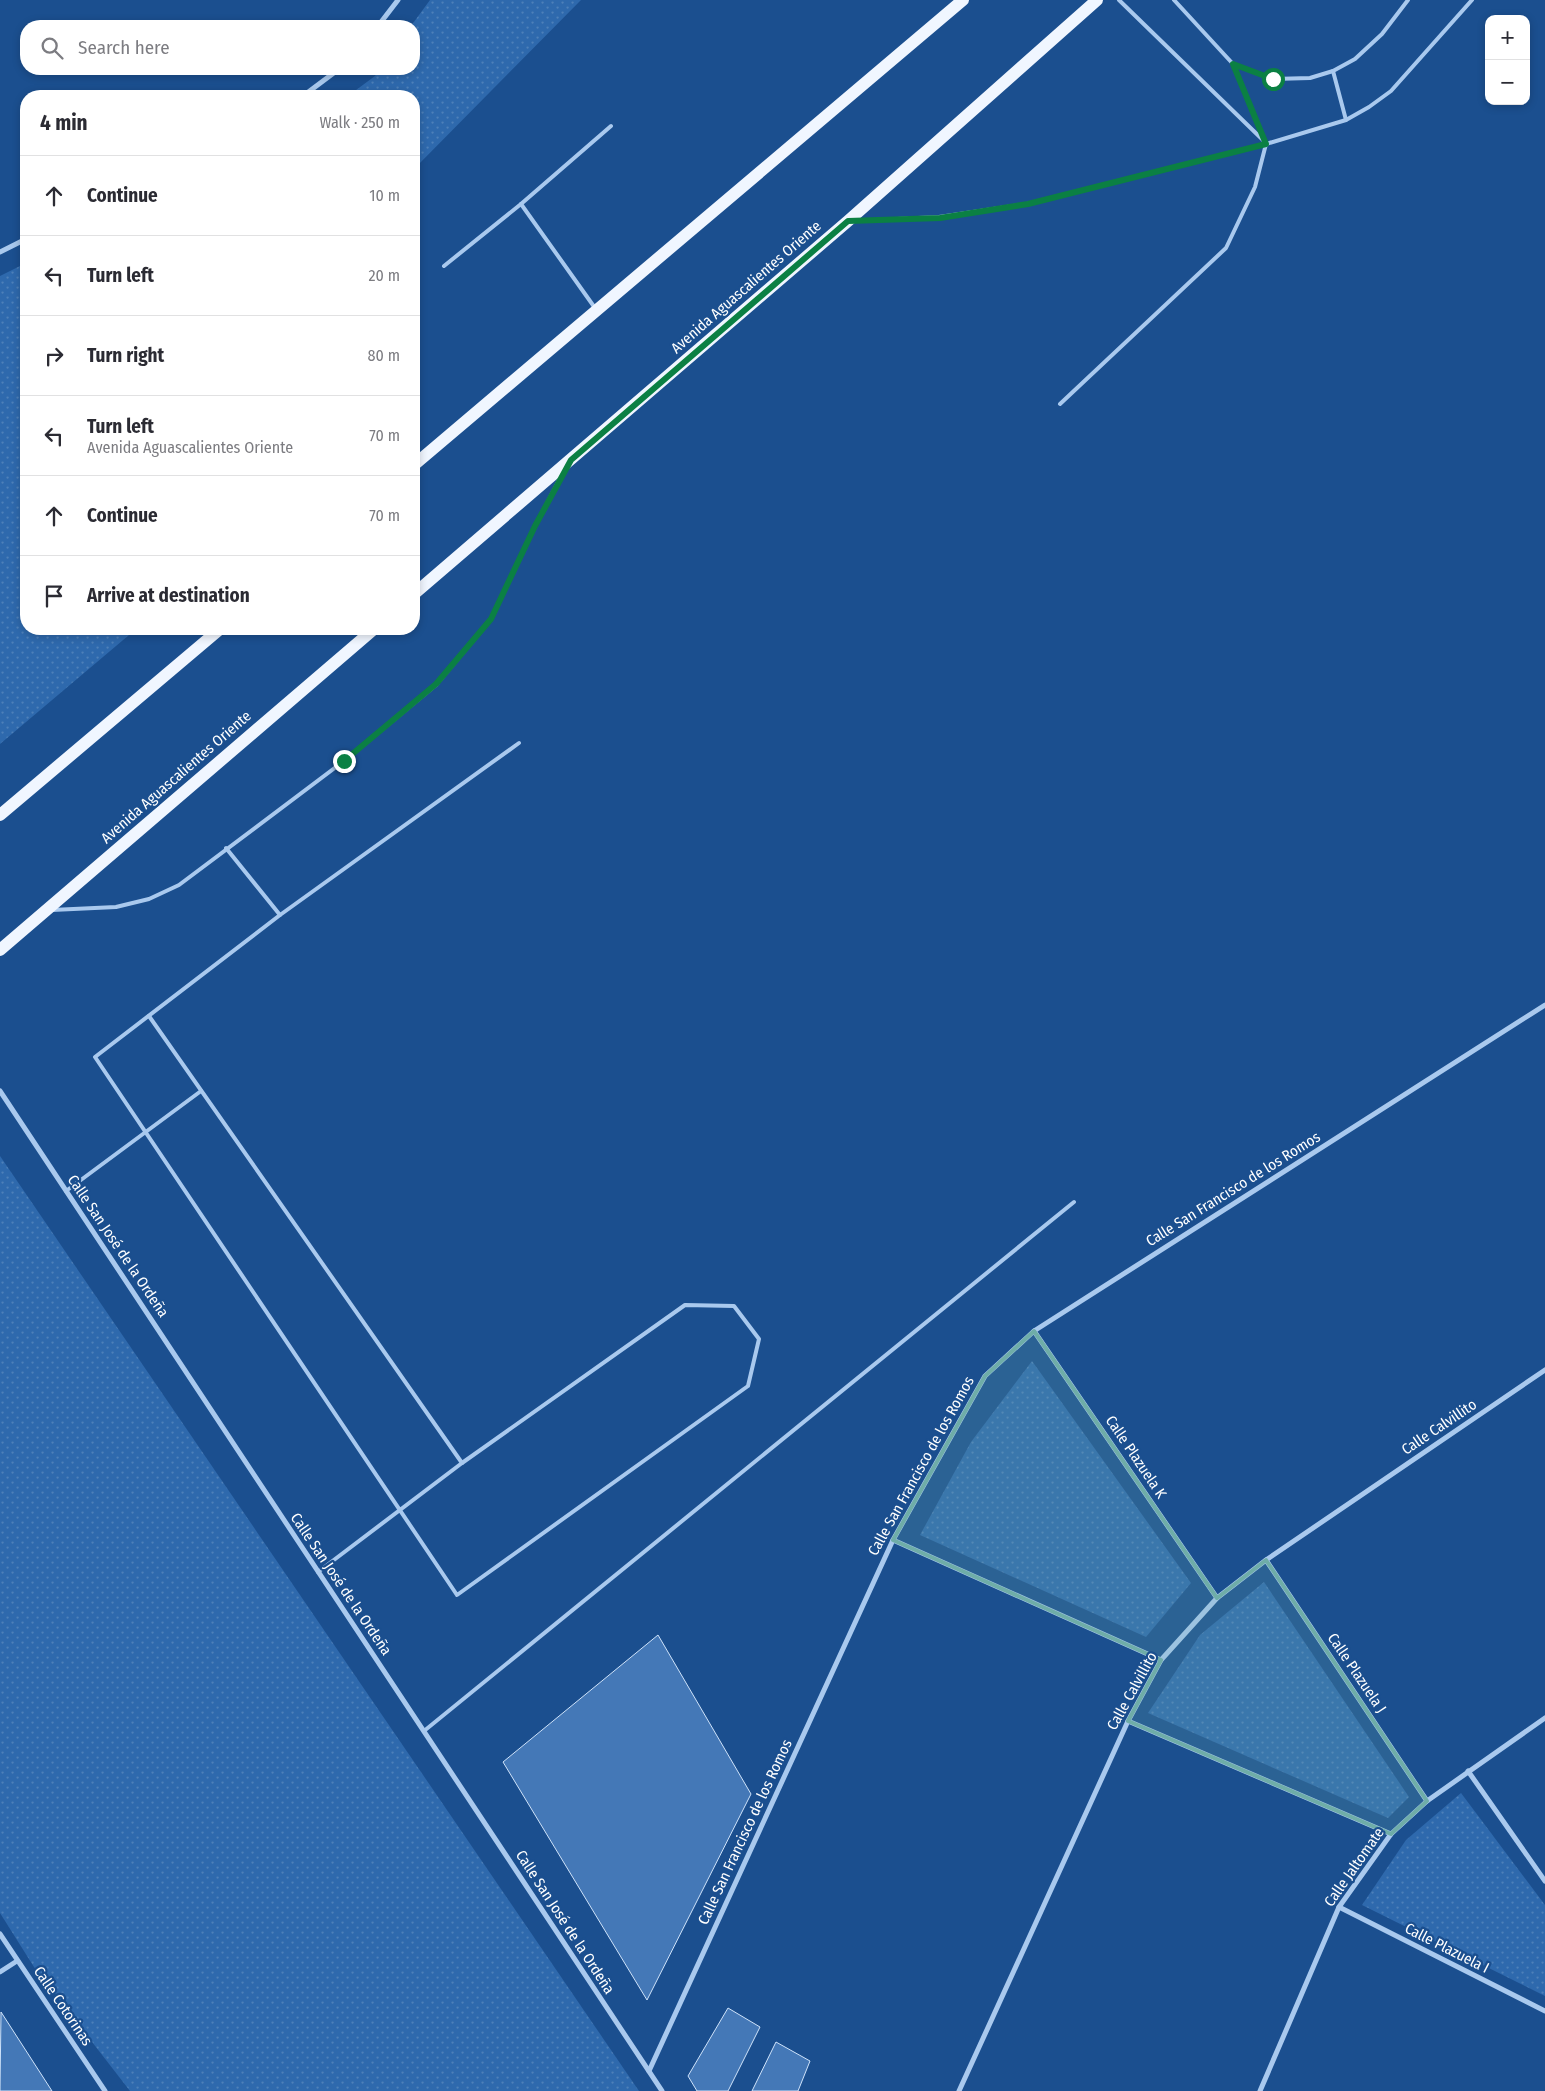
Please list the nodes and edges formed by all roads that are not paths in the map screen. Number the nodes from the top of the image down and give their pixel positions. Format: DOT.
graph roads {
  1 [pos="398,0"];
  2 [pos="963,0"];
  3 [pos="1097,0"];
  4 [pos="1119,0"];
  5 [pos="1174,0"];
  6 [pos="1408,0"];
  7 [pos="1472,0"];
  8 [pos="383,20"];
  9 [pos="1233,64"];
  10 [pos="1333,71"];
  11 [pos="331,75"];
  12 [pos="311,90"];
  13 [pos="1346,120"];
  14 [pos="611,126"];
  15 [pos="1266,144"];
  16 [pos="521,204"];
  17 [pos="848,221"];
  18 [pos="20,242"];
  19 [pos="0,252"];
  20 [pos="444,266"];
  21 [pos="596,310"];
  22 [pos="1060,404"];
  23 [pos="420,460"];
  24 [pos="571,460"];
  25 [pos="420,589"];
  26 [pos="213,635"];
  27 [pos="367,635"];
  28 [pos="519,743"];
  29 [pos="0,815"];
  30 [pos="226,848"];
  31 [pos="47,910"];
  32 [pos="280,915"];
  33 [pos="0,950"];
  34 [pos="1545,1005"];
  35 [pos="149,1016"];
  36 [pos="0,1091"];
  37 [pos="201,1091"];
  38 [pos="145,1132"];
  39 [pos="66,1191"];
  40 [pos="1074,1202"];
  41 [pos="1034,1331"];
  42 [pos="1545,1370"];
  43 [pos="462,1463"];
  44 [pos="400,1509"];
  45 [pos="894,1540"];
  46 [pos="1266,1560"];
  47 [pos="318,1572"];
  48 [pos="1217,1598"];
  49 [pos="1161,1660"];
  50 [pos="1545,1718"];
  51 [pos="1128,1720"];
  52 [pos="424,1731"];
  53 [pos="1468,1771"];
  54 [pos="1427,1801"];
  55 [pos="1390,1834"];
  56 [pos="1545,1881"];
  57 [pos="1339,1907"];
  58 [pos="0,1934"];
  59 [pos="17,1961"];
  60 [pos="0,1972"];
  61 [pos="1545,2011"];
  62 [pos="649,2071"];
  63 [pos="105,2091"];
  64 [pos="662,2091"];
  65 [pos="959,2091"];
  66 [pos="1260,2091"];
  1 -- 8 [label="street"];
  2 -- 21 [label="main road"];
  3 -- 17 [label="main road, Avenida Aguascalientes Oriente"];
  4 -- 15 [label="lane"];
  5 -- 9 [label="lane"];
  6 -- 10 [label="lane"];
  7 -- 13 [label="lane"];
  9 -- 10 [label="lane"];
  9 -- 15 [label="lane"];
  10 -- 13 [label="lane"];
  11 -- 12 [label="street"];
  13 -- 15 [label="lane"];
  14 -- 16 [label="lane"];
  15 -- 17 [label="lane"];
  15 -- 22 [label="lane"];
  16 -- 20 [label="lane"];
  16 -- 21 [label="lane"];
  17 -- 24 [label="main road, Avenida Aguascalientes Oriente"];
  18 -- 19 [label="street"];
  21 -- 23 [label="main road"];
  24 -- 25 [label="main road, Avenida Aguascalientes Oriente"];
  24 -- 30 [label="lane"];
  26 -- 29 [label="main road"];
  27 -- 31 [label="main road, Avenida Aguascalientes Oriente"];
  28 -- 32 [label="lane"];
  30 -- 31 [label="lane"];
  30 -- 32 [label="lane"];
  31 -- 33 [label="main road, Avenida Aguascalientes Oriente"];
  32 -- 35 [label="lane"];
  34 -- 41 [label="street, Calle San Francisco de los Romos"];
  35 -- 37 [label="lane"];
  35 -- 38 [label="lane"];
  36 -- 39 [label="street, Calle San José de la Ordeña"];
  37 -- 38 [label="lane"];
  37 -- 43 [label="lane"];
  38 -- 39 [label="lane"];
  38 -- 44 [label="lane"];
  39 -- 47 [label="street, Calle San José de la Ordeña"];
  40 -- 52 [label="lane"];
  41 -- 45 [label="street, Calle San Francisco de los Romos"];
  41 -- 48 [label="street, Calle Plazuela K"];
  42 -- 46 [label="street, Calle Calvillito"];
  43 -- 44 [label="lane"];
  43 -- 44 [label="lane"];
  44 -- 47 [label="lane"];
  45 -- 49 [label="street"];
  45 -- 62 [label="street, Calle San Francisco de los Romos"];
  46 -- 48 [label="street, Calle Calvillito"];
  46 -- 54 [label="street, Calle Plazuela J"];
  47 -- 52 [label="street, Calle San José de la Ordeña"];
  48 -- 49 [label="street, Calle Calvillito"];
  49 -- 51 [label="street, Calle Calvillito"];
  50 -- 53 [label="street, Calle Jaltomate"];
  51 -- 55 [label="street"];
  51 -- 65 [label="street, Calle Calvillito"];
  52 -- 62 [label="street, Calle San José de la Ordeña"];
  53 -- 54 [label="street, Calle Jaltomate"];
  53 -- 56 [label="street"];
  54 -- 55 [label="street, Calle Jaltomate"];
  55 -- 57 [label="street, Calle Jaltomate"];
  57 -- 61 [label="street, Calle Plazuela I"];
  57 -- 66 [label="street, Calle Jaltomate"];
  58 -- 59 [label="street, Calle Cotorinas"];
  59 -- 60 [label="street"];
  59 -- 63 [label="street, Calle Cotorinas"];
  62 -- 64 [label="street, Calle San José de la Ordeña"];
}
